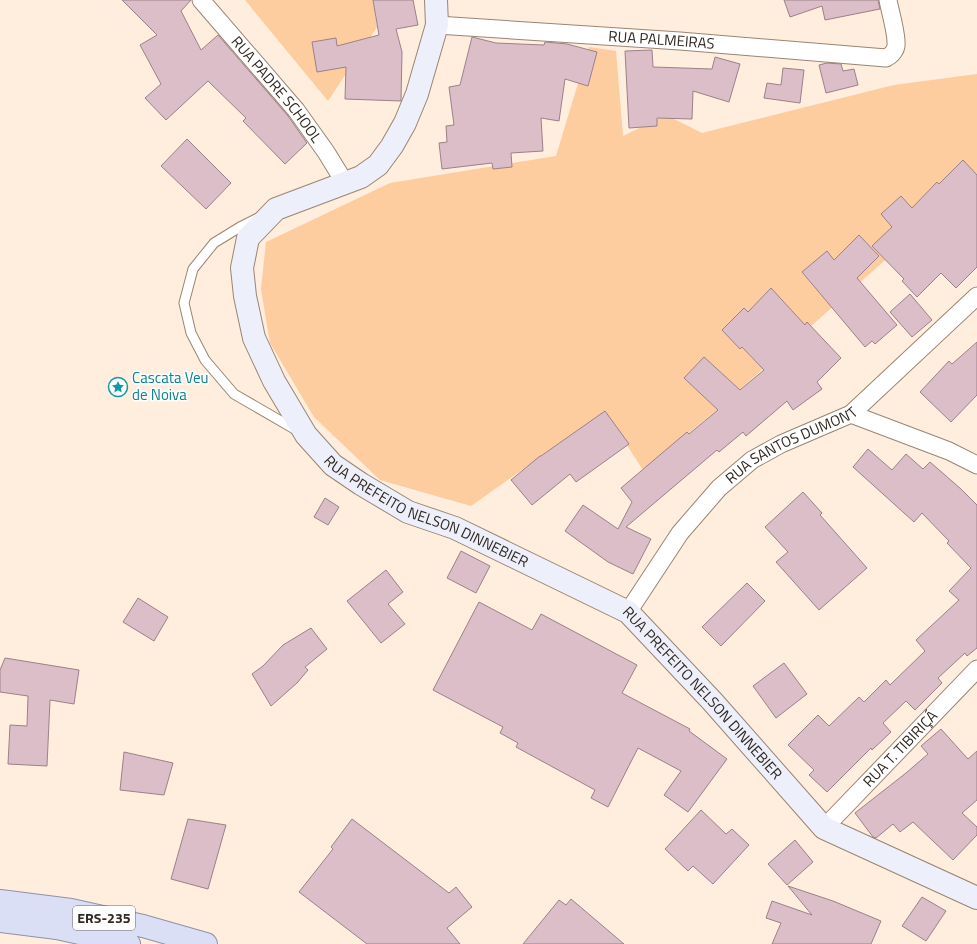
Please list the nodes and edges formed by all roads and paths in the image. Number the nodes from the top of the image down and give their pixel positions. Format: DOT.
graph roads {
  1 [pos="201,0"];
  2 [pos="436,0"];
  3 [pos="888,0"];
  4 [pos="437,25"];
  5 [pos="345,183"];
  6 [pos="276,210"];
  7 [pos="977,296"];
  8 [pos="852,414"];
  9 [pos="306,435"];
  10 [pos="977,465"];
  11 [pos="628,612"];
  12 [pos="977,669"];
  13 [pos="824,828"];
  14 [pos="977,898"];
  15 [pos="0,901"];
  16 [pos="0,921"];
  17 [pos="129,944"];
  18 [pos="206,944"];
  1 -- 5 [label="street, RUA PADRE SCHOOL"];
  2 -- 4 [label="street, RUA PREFEITO NELSON DINNEBIER"];
  3 -- 4 [label="street, RUA PALMEIRAS"];
  4 -- 5 [label="street, RUA PREFEITO NELSON DINNEBIER"];
  5 -- 6 [label="street, RUA PREFEITO NELSON DINNEBIER"];
  6 -- 9 [label="street, RUA PREFEITO NELSON DINNEBIER"];
  6 -- 9 [label="lane"];
  7 -- 8 [label="street, RUA SANTOS DUMONT"];
  8 -- 10 [label="street"];
  8 -- 11 [label="street, RUA SANTOS DUMONT"];
  9 -- 11 [label="street, RUA PREFEITO NELSON DINNEBIER"];
  11 -- 13 [label="street, RUA PREFEITO NELSON DINNEBIER"];
  12 -- 13 [label="street, RUA T. TIBIRIÇÁ"];
  13 -- 14 [label="street, RUA PREFEITO NELSON DINNEBIER"];
  15 -- 18 [label="main road, ERS-235"];
  16 -- 17 [label="main road, ERS-235"];
}
